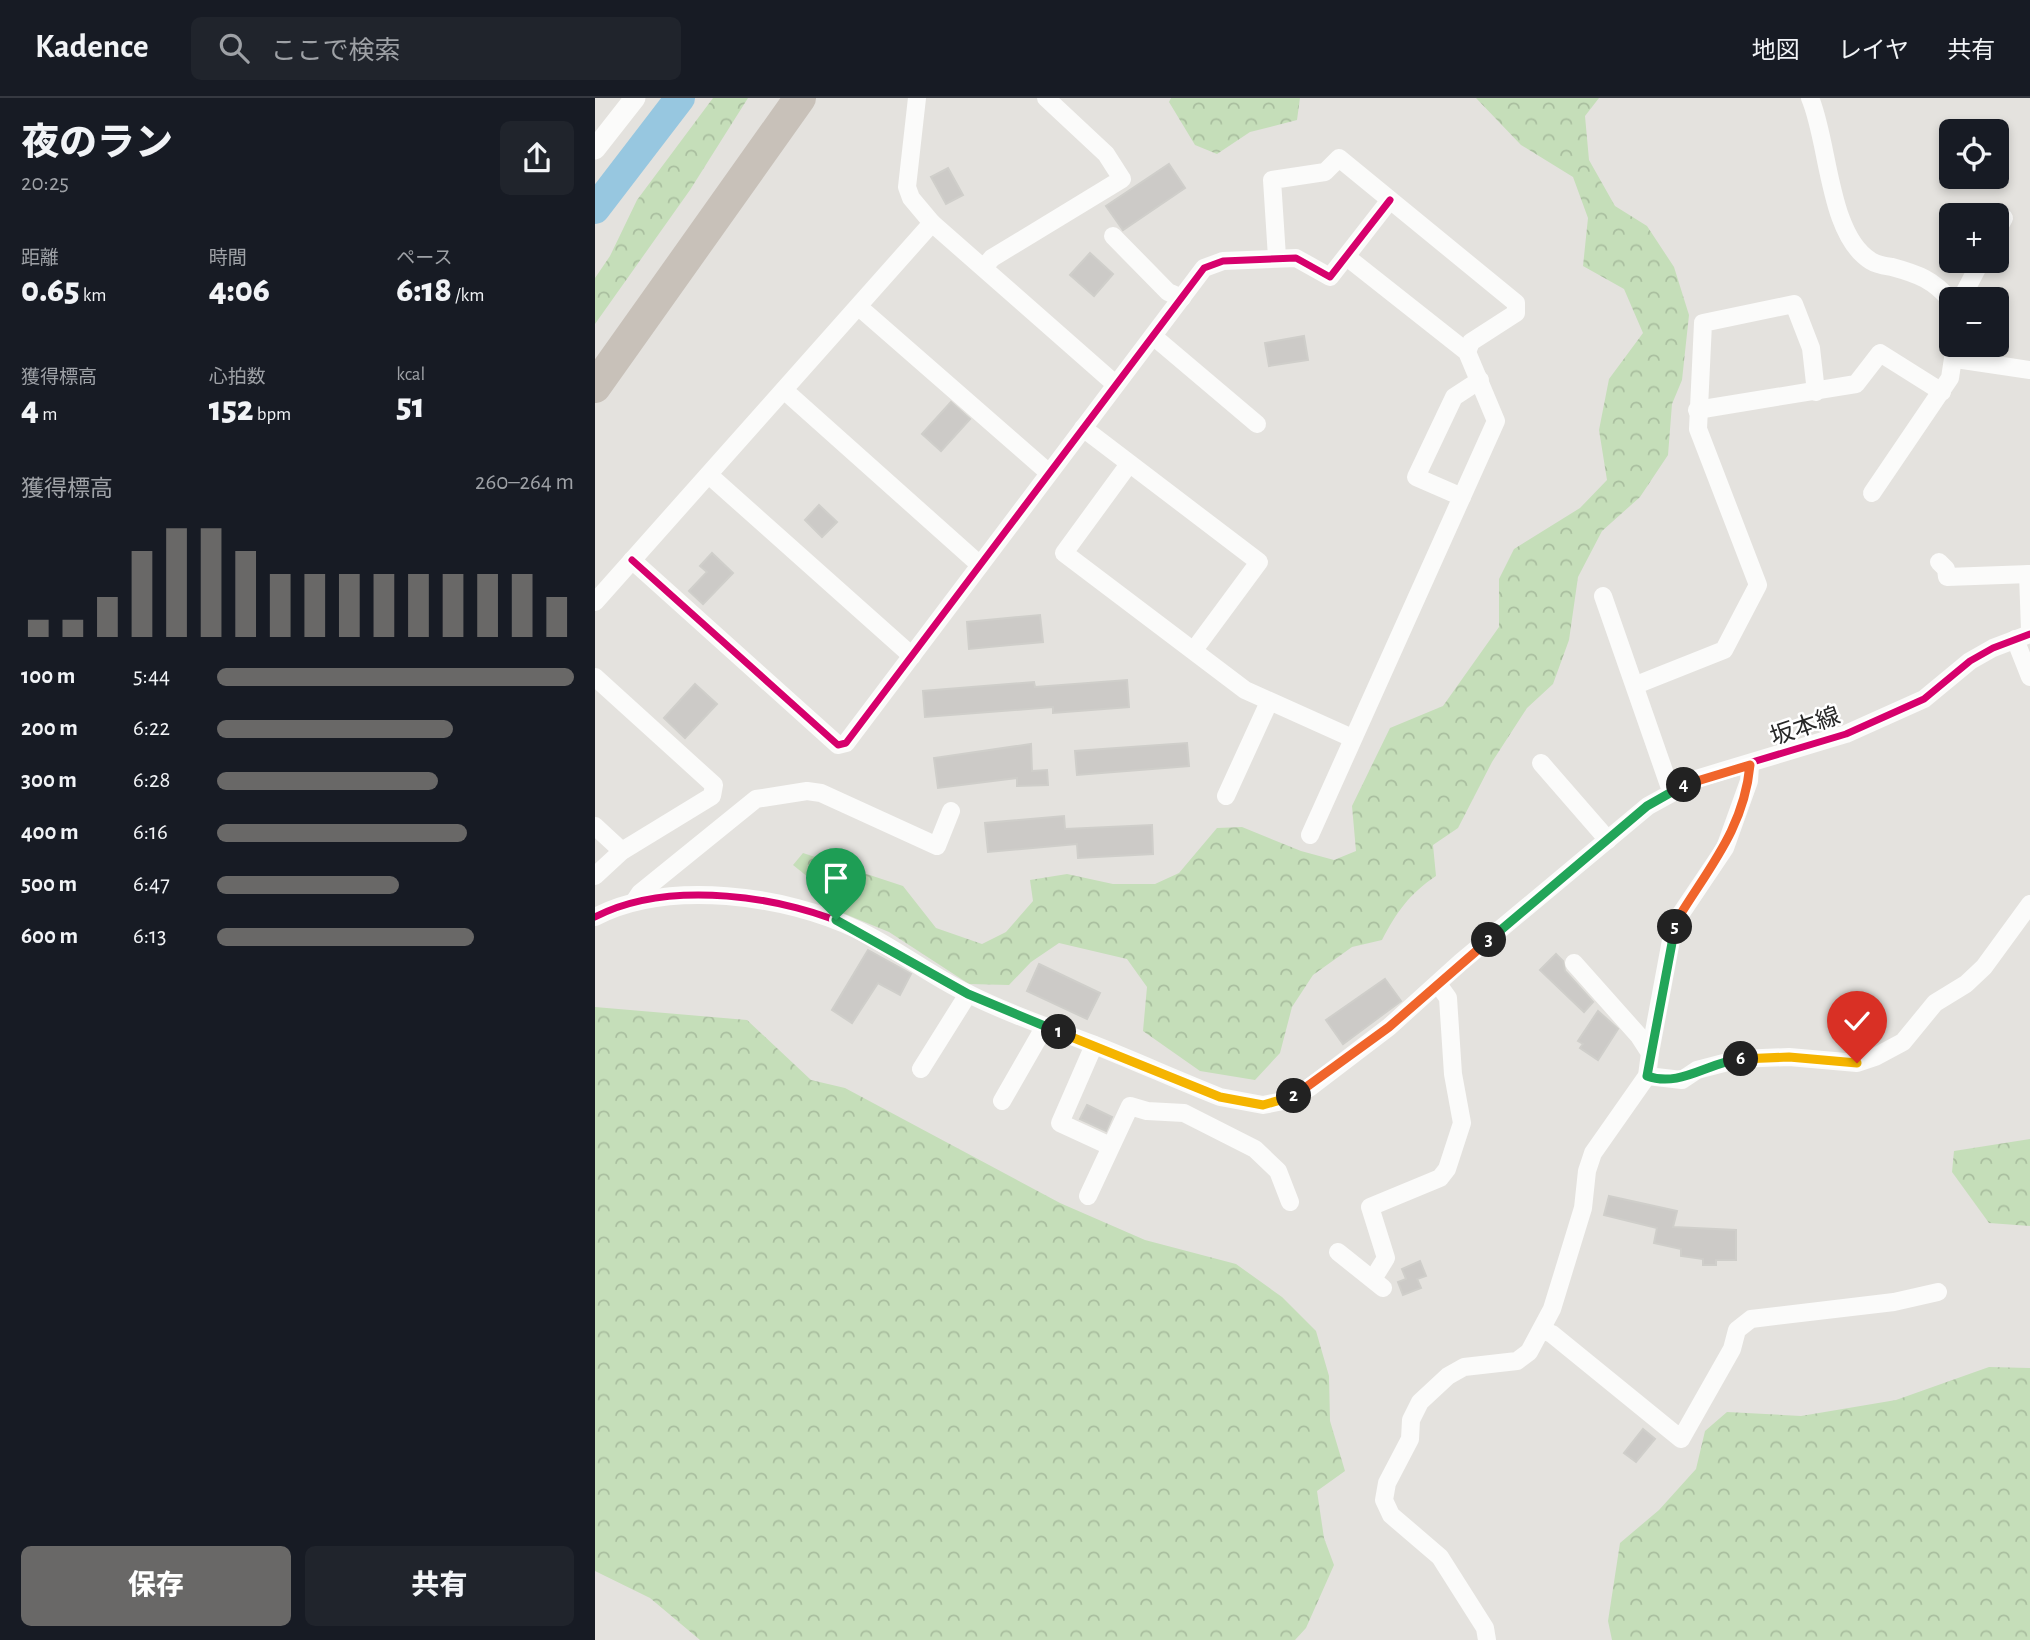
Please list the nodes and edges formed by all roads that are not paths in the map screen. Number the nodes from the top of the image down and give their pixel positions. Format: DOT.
graph roads {
  1 [pos="635,98"];
  2 [pos="778,98"];
  3 [pos="800,98"];
  4 [pos="918,98"];
  5 [pos="1047,98"];
  6 [pos="1809,98"];
  7 [pos="595,149"];
  8 [pos="1390,200"];
  9 [pos="932,223"];
  10 [pos="1113,236"];
  11 [pos="1277,257"];
  12 [pos="1348,258"];
  13 [pos="985,266"];
  14 [pos="1939,287"];
  15 [pos="1182,298"];
  16 [pos="859,307"];
  17 [pos="1153,336"];
  18 [pos="1467,352"];
  19 [pos="595,357"];
  20 [pos="1954,357"];
  21 [pos="1977,357"];
  22 [pos="2030,370"];
  23 [pos="1480,380"];
  24 [pos="1114,383"];
  25 [pos="595,387"];
  26 [pos="783,390"];
  27 [pos="1816,392"];
  28 [pos="1942,392"];
  29 [pos="1697,410"];
  30 [pos="1257,424"];
  31 [pos="1083,428"];
  32 [pos="1129,464"];
  33 [pos="1049,473"];
  34 [pos="709,475"];
  35 [pos="1872,493"];
  36 [pos="1462,497"];
  37 [pos="632,560"];
  38 [pos="1939,562"];
  39 [pos="980,565"];
  40 [pos="2029,574"];
  41 [pos="1603,596"];
  42 [pos="595,602"];
  43 [pos="2025,634"];
  44 [pos="1194,650"];
  45 [pos="912,656"];
  46 [pos="595,677"];
  47 [pos="2030,677"];
  48 [pos="1636,685"];
  49 [pos="1269,702"];
  50 [pos="1352,738"];
  51 [pos="1541,763"];
  52 [pos="1750,765"];
  53 [pos="1671,791"];
  54 [pos="1226,796"];
  55 [pos="951,811"];
  56 [pos="595,826"];
  57 [pos="1310,835"];
  58 [pos="1608,840"];
  59 [pos="622,851"];
  60 [pos="595,876"];
  61 [pos="634,902"];
  62 [pos="2030,904"];
  63 [pos="595,917"];
  64 [pos="1574,963"];
  65 [pos="1438,984"];
  66 [pos="968,994"];
  67 [pos="1045,1026"];
  68 [pos="1094,1045"];
  69 [pos="1650,1054"];
  70 [pos="922,1069"];
  71 [pos="1647,1076"];
  72 [pos="1002,1101"];
  73 [pos="1109,1146"];
  74 [pos="1088,1196"];
  75 [pos="1290,1202"];
  76 [pos="1338,1252"];
  77 [pos="1938,1292"];
  78 [pos="1542,1330"];
  79 [pos="1487,1640"];
  1 -- 7 [label="street"];
  2 -- 19 [label="highway"];
  3 -- 25 [label="highway"];
  4 -- 9 [label="street"];
  5 -- 13 [label="street"];
  6 -- 14 [label="street"];
  8 -- 11 [label="street"];
  8 -- 12 [label="street"];
  8 -- 18 [label="street"];
  9 -- 13 [label="street"];
  9 -- 16 [label="street"];
  10 -- 15 [label="street"];
  11 -- 12 [label="street"];
  11 -- 15 [label="street"];
  12 -- 18 [label="street"];
  13 -- 24 [label="street"];
  15 -- 17 [label="street"];
  16 -- 26 [label="street"];
  16 -- 33 [label="street"];
  17 -- 24 [label="street"];
  17 -- 30 [label="street"];
  18 -- 23 [label="street"];
  20 -- 28 [label="street"];
  21 -- 22 [label="street"];
  23 -- 36 [label="street"];
  23 -- 36 [label="street"];
  24 -- 31 [label="street"];
  26 -- 34 [label="street"];
  26 -- 39 [label="street"];
  27 -- 28 [label="street"];
  27 -- 29 [label="street"];
  27 -- 29 [label="street"];
  28 -- 35 [label="street"];
  29 -- 48 [label="street"];
  31 -- 32 [label="street"];
  31 -- 33 [label="street"];
  32 -- 44 [label="street"];
  32 -- 44 [label="street"];
  33 -- 39 [label="street"];
  34 -- 37 [label="street"];
  34 -- 45 [label="street"];
  36 -- 50 [label="street"];
  37 -- 42 [label="street"];
  37 -- 45 [label="street"];
  38 -- 40 [label="street"];
  39 -- 45 [label="street"];
  40 -- 43 [label="street"];
  41 -- 48 [label="street"];
  43 -- 47 [label="street"];
  43 -- 52 [label="street, 坂本線"];
  44 -- 49 [label="street"];
  46 -- 59 [label="street"];
  48 -- 53 [label="street"];
  49 -- 50 [label="street"];
  49 -- 54 [label="street"];
  50 -- 57 [label="street"];
  51 -- 58 [label="street"];
  52 -- 53 [label="street, 坂本線"];
  52 -- 69 [label="street"];
  53 -- 58 [label="street, 坂本線"];
  55 -- 61 [label="street"];
  56 -- 59 [label="street"];
  58 -- 65 [label="street, 坂本線"];
  59 -- 60 [label="street"];
  61 -- 63 [label="street, 坂本線"];
  61 -- 66 [label="street, 坂本線"];
  62 -- 71 [label="street"];
  64 -- 69 [label="street"];
  65 -- 68 [label="street, 坂本線"];
  65 -- 76 [label="street"];
  66 -- 67 [label="street, 坂本線"];
  66 -- 70 [label="street"];
  67 -- 68 [label="street, 坂本線"];
  67 -- 72 [label="street"];
  68 -- 73 [label="street"];
  69 -- 71 [label="street"];
  71 -- 78 [label="street"];
  73 -- 74 [label="street"];
  73 -- 75 [label="street"];
  77 -- 78 [label="street"];
  78 -- 79 [label="street"];
}
